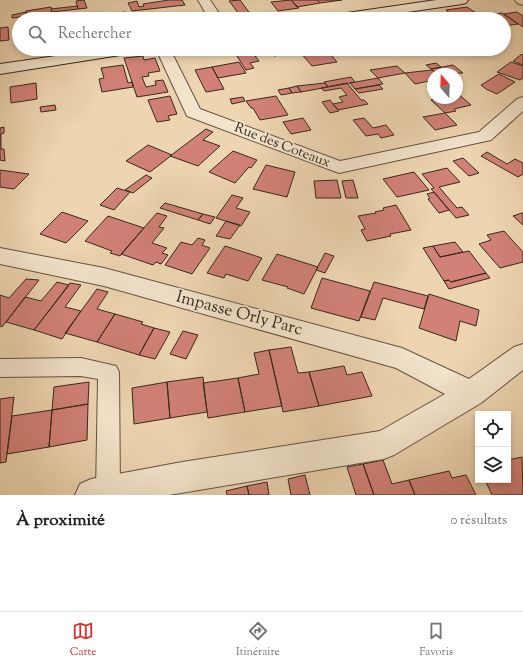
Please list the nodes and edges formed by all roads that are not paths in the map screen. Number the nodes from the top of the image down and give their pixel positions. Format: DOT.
graph roads {
  1 [pos="204,0"];
  2 [pos="462,0"];
  3 [pos="212,12"];
  4 [pos="381,12"];
  5 [pos="87,56"];
  6 [pos="166,56"];
  7 [pos="0,69"];
  8 [pos="523,102"];
  9 [pos="0,256"];
  10 [pos="523,355"];
  11 [pos="0,368"];
  12 [pos="471,394"];
  13 [pos="100,494"];
  1 -- 3 [label="street"];
  2 -- 4 [label="street"];
  5 -- 7 [label="street"];
  6 -- 8 [label="street, Rue des Coteaux"];
  9 -- 12 [label="street, Impasse Orly Parc"];
  10 -- 12 [label="street"];
  11 -- 13 [label="lane"];
  12 -- 13 [label="street"];
}
